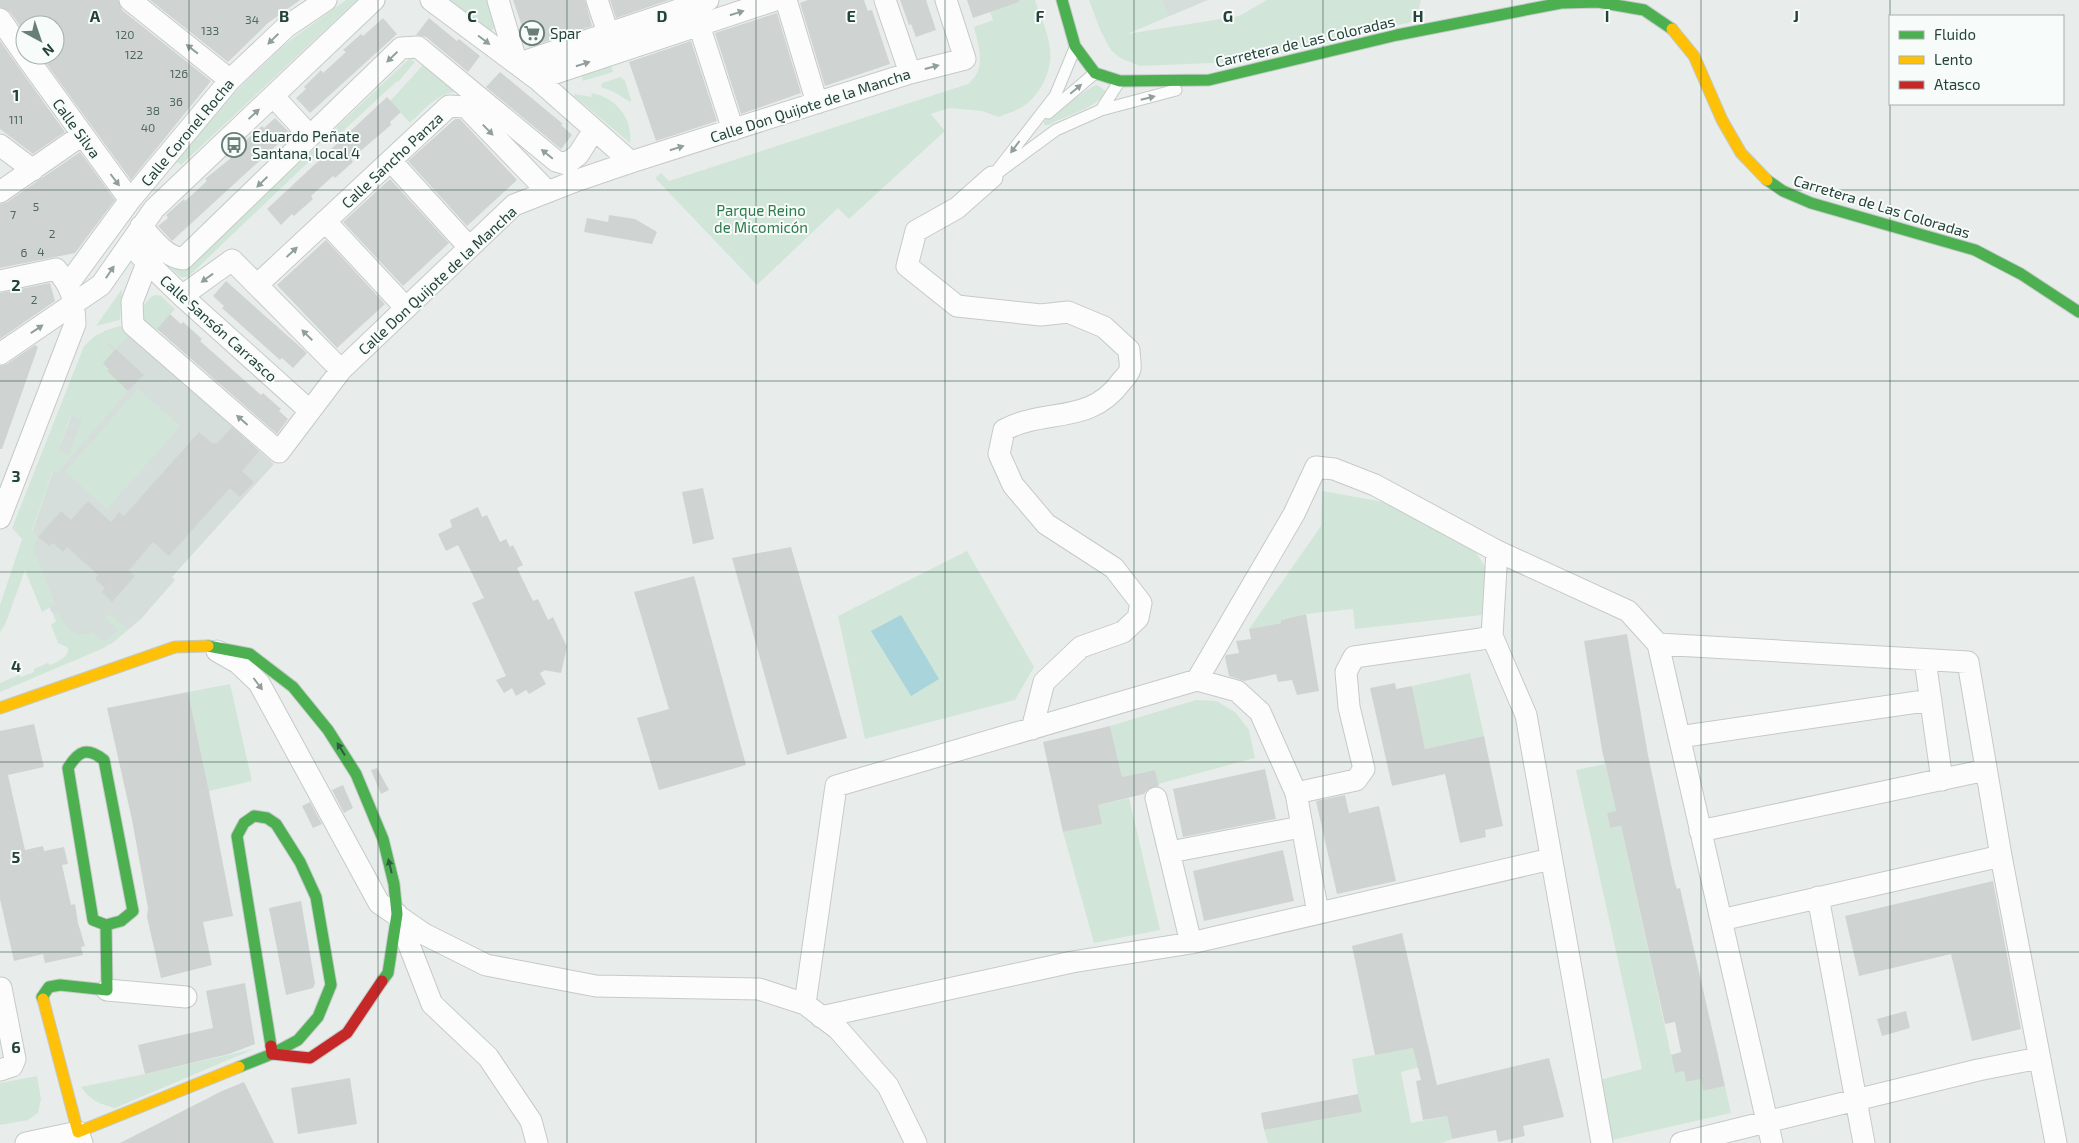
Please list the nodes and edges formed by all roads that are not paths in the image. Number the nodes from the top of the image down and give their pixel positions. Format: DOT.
graph roads {
  1 [pos="130,0"];
  2 [pos="326,0"];
  3 [pos="374,0"];
  4 [pos="431,0"];
  5 [pos="498,0"];
  6 [pos="597,0"];
  7 [pos="775,0"];
  8 [pos="786,0"];
  9 [pos="885,0"];
  10 [pos="946,0"];
  11 [pos="1062,0"];
  12 [pos="696,2"];
  13 [pos="0,19"];
  14 [pos="699,25"];
  15 [pos="608,34"];
  16 [pos="15,41"];
  17 [pos="1076,46"];
  18 [pos="516,64"];
  19 [pos="32,65"];
  20 [pos="1095,72"];
  21 [pos="910,73"];
  22 [pos="537,79"];
  23 [pos="230,80"];
  24 [pos="1120,80"];
  25 [pos="1209,80"];
  26 [pos="273,96"];
  27 [pos="817,103"];
  28 [pos="1100,110"];
  29 [pos="1029,128"];
  30 [pos="594,130"];
  31 [pos="733,130"];
  32 [pos="82,135"];
  33 [pos="310,136"];
  34 [pos="0,145"];
  35 [pos="391,161"];
  36 [pos="631,162"];
  37 [pos="33,170"];
  38 [pos="992,177"];
  39 [pos="0,192"];
  40 [pos="548,192"];
  41 [pos="130,200"];
  42 [pos="325,221"];
  43 [pos="135,234"];
  44 [pos="469,247"];
  45 [pos="147,263"];
  46 [pos="0,281"];
  47 [pos="69,283"];
  48 [pos="256,285"];
  49 [pos="182,296"];
  50 [pos="74,304"];
  51 [pos="406,308"];
  52 [pos="2079,312"];
  53 [pos="0,354"];
  54 [pos="341,370"];
  55 [pos="310,411"];
  56 [pos="0,518"];
  57 [pos="1497,551"];
  58 [pos="1492,636"];
  59 [pos="1658,644"];
  60 [pos="206,645"];
  61 [pos="1925,660"];
  62 [pos="1197,680"];
  63 [pos="1931,700"];
  64 [pos="0,708"];
  65 [pos="1032,729"];
  66 [pos="1679,737"];
  67 [pos="1986,770"];
  68 [pos="1942,780"];
  69 [pos="1296,793"];
  70 [pos="1156,798"];
  71 [pos="1301,827"];
  72 [pos="1700,832"];
  73 [pos="1170,852"];
  74 [pos="2001,856"];
  75 [pos="1551,859"];
  76 [pos="1818,897"];
  77 [pos="397,914"];
  78 [pos="1318,914"];
  79 [pos="1720,920"];
  80 [pos="106,924"];
  81 [pos="1191,943"];
  82 [pos="1,988"];
  83 [pos="107,990"];
  84 [pos="186,997"];
  85 [pos="813,1010"];
  86 [pos="272,1054"];
  87 [pos="2039,1058"];
  88 [pos="0,1070"];
  89 [pos="1856,1100"];
  90 [pos="1767,1122"];
  91 [pos="80,1137"];
  92 [pos="26,1143"];
  93 [pos="537,1143"];
  94 [pos="916,1143"];
  95 [pos="1602,1143"];
  96 [pos="1681,1143"];
  97 [pos="1772,1143"];
  98 [pos="1864,1143"];
  99 [pos="2056,1143"];
  23 -- 1 [label="street, one-way"];
  2 -- 23 [label="street, Calle Coronel Rocha, one-way"];
  3 -- 26 [label="street"];
  4 -- 18 [label="street, one-way"];
  5 -- 18 [label="street"];
  6 -- 15 [label="street"];
  14 -- 7 [label="street, one-way"];
  8 -- 27 [label="street"];
  9 -- 21 [label="street"];
  21 -- 10 [label="street, Calle Don Quijote de la Mancha, one-way"];
  11 -- 17 [label="street"];
  12 -- 15 [label="street"];
  13 -- 16 [label="street, Calle Silva"];
  22 -- 14 [label="street, one-way"];
  14 -- 31 [label="street"];
  15 -- 18 [label="street"];
  17 -- 20 [label="street"];
  17 -- 29 [label="lane"];
  18 -- 22 [label="street"];
  19 -- 32 [label="street, Calle Silva"];
  20 -- 24 [label="street, Carretera de Las Coloradas"];
  29 -- 20 [label="lane, one-way"];
  21 -- 27 [label="street, Calle Don Quijote de la Mancha"];
  22 -- 30 [label="street"];
  23 -- 41 [label="street, Calle Coronel Rocha"];
  24 -- 25 [label="street, Carretera de Las Coloradas"];
  24 -- 28 [label="lane"];
  28 -- 25 [label="lane, one-way"];
  25 -- 52 [label="street, Carretera de Las Coloradas"];
  26 -- 33 [label="street"];
  43 -- 26 [label="street, one-way"];
  27 -- 31 [label="street, Calle Don Quijote de la Mancha"];
  28 -- 38 [label="lane"];
  29 -- 38 [label="lane, one-way"];
  30 -- 33 [label="street, one-way"];
  30 -- 36 [label="street"];
  36 -- 31 [label="street, Calle Don Quijote de la Mancha, one-way"];
  32 -- 37 [label="street"];
  32 -- 41 [label="street, Calle Silva, one-way"];
  33 -- 43 [label="street, one-way"];
  34 -- 37 [label="street"];
  35 -- 40 [label="street, Calle Sancho Panza, one-way"];
  35 -- 42 [label="street, Calle Sancho Panza"];
  35 -- 44 [label="street"];
  36 -- 40 [label="street, Calle Don Quijote de la Mancha"];
  37 -- 39 [label="street"];
  38 -- 65 [label="street"];
  40 -- 44 [label="street, Calle Don Quijote de la Mancha"];
  41 -- 47 [label="street, Calle Coronel Rocha"];
  48 -- 42 [label="street, Calle Sancho Panza, one-way"];
  42 -- 51 [label="street"];
  43 -- 45 [label="street, Calle Sansón Carrasco"];
  50 -- 43 [label="street, one-way"];
  44 -- 51 [label="street, Calle Don Quijote de la Mancha"];
  45 -- 49 [label="street, Calle Sansón Carrasco"];
  55 -- 45 [label="street, Calle Don Quijote de la Mancha, one-way"];
  46 -- 47 [label="street"];
  47 -- 50 [label="street"];
  48 -- 49 [label="street, one-way"];
  54 -- 48 [label="street, one-way"];
  49 -- 55 [label="street, Calle Sansón Carrasco"];
  53 -- 50 [label="street, one-way"];
  50 -- 56 [label="street"];
  51 -- 54 [label="street, Calle Don Quijote de la Mancha"];
  54 -- 55 [label="street, Calle Don Quijote de la Mancha"];
  57 -- 58 [label="street"];
  57 -- 59 [label="street"];
  57 -- 62 [label="street"];
  58 -- 69 [label="street"];
  58 -- 75 [label="street"];
  59 -- 61 [label="street"];
  59 -- 66 [label="street"];
  60 -- 64 [label="street"];
  60 -- 77 [label="street, one-way"];
  77 -- 60 [label="street, one-way"];
  61 -- 63 [label="street"];
  61 -- 67 [label="street"];
  62 -- 65 [label="street"];
  62 -- 69 [label="street"];
  63 -- 66 [label="street"];
  63 -- 68 [label="street"];
  65 -- 85 [label="street"];
  66 -- 72 [label="street"];
  67 -- 68 [label="street"];
  67 -- 74 [label="street"];
  68 -- 72 [label="street"];
  69 -- 71 [label="street"];
  70 -- 73 [label="street"];
  71 -- 73 [label="street"];
  71 -- 78 [label="street"];
  72 -- 79 [label="street"];
  73 -- 81 [label="street"];
  74 -- 76 [label="street"];
  74 -- 87 [label="street"];
  75 -- 78 [label="street"];
  75 -- 95 [label="street"];
  76 -- 79 [label="street"];
  76 -- 89 [label="street"];
  77 -- 85 [label="street"];
  77 -- 86 [label="street"];
  77 -- 93 [label="street"];
  78 -- 81 [label="street"];
  79 -- 90 [label="street"];
  80 -- 80 [label="street"];
  80 -- 83 [label="street"];
  81 -- 85 [label="street"];
  82 -- 88 [label="street"];
  83 -- 84 [label="street"];
  83 -- 91 [label="street"];
  85 -- 94 [label="street"];
  86 -- 86 [label="street"];
  86 -- 91 [label="street"];
  87 -- 89 [label="street"];
  87 -- 99 [label="street"];
  89 -- 90 [label="street"];
  89 -- 98 [label="street"];
  90 -- 96 [label="street"];
  90 -- 97 [label="street"];
  91 -- 92 [label="street"];
}
